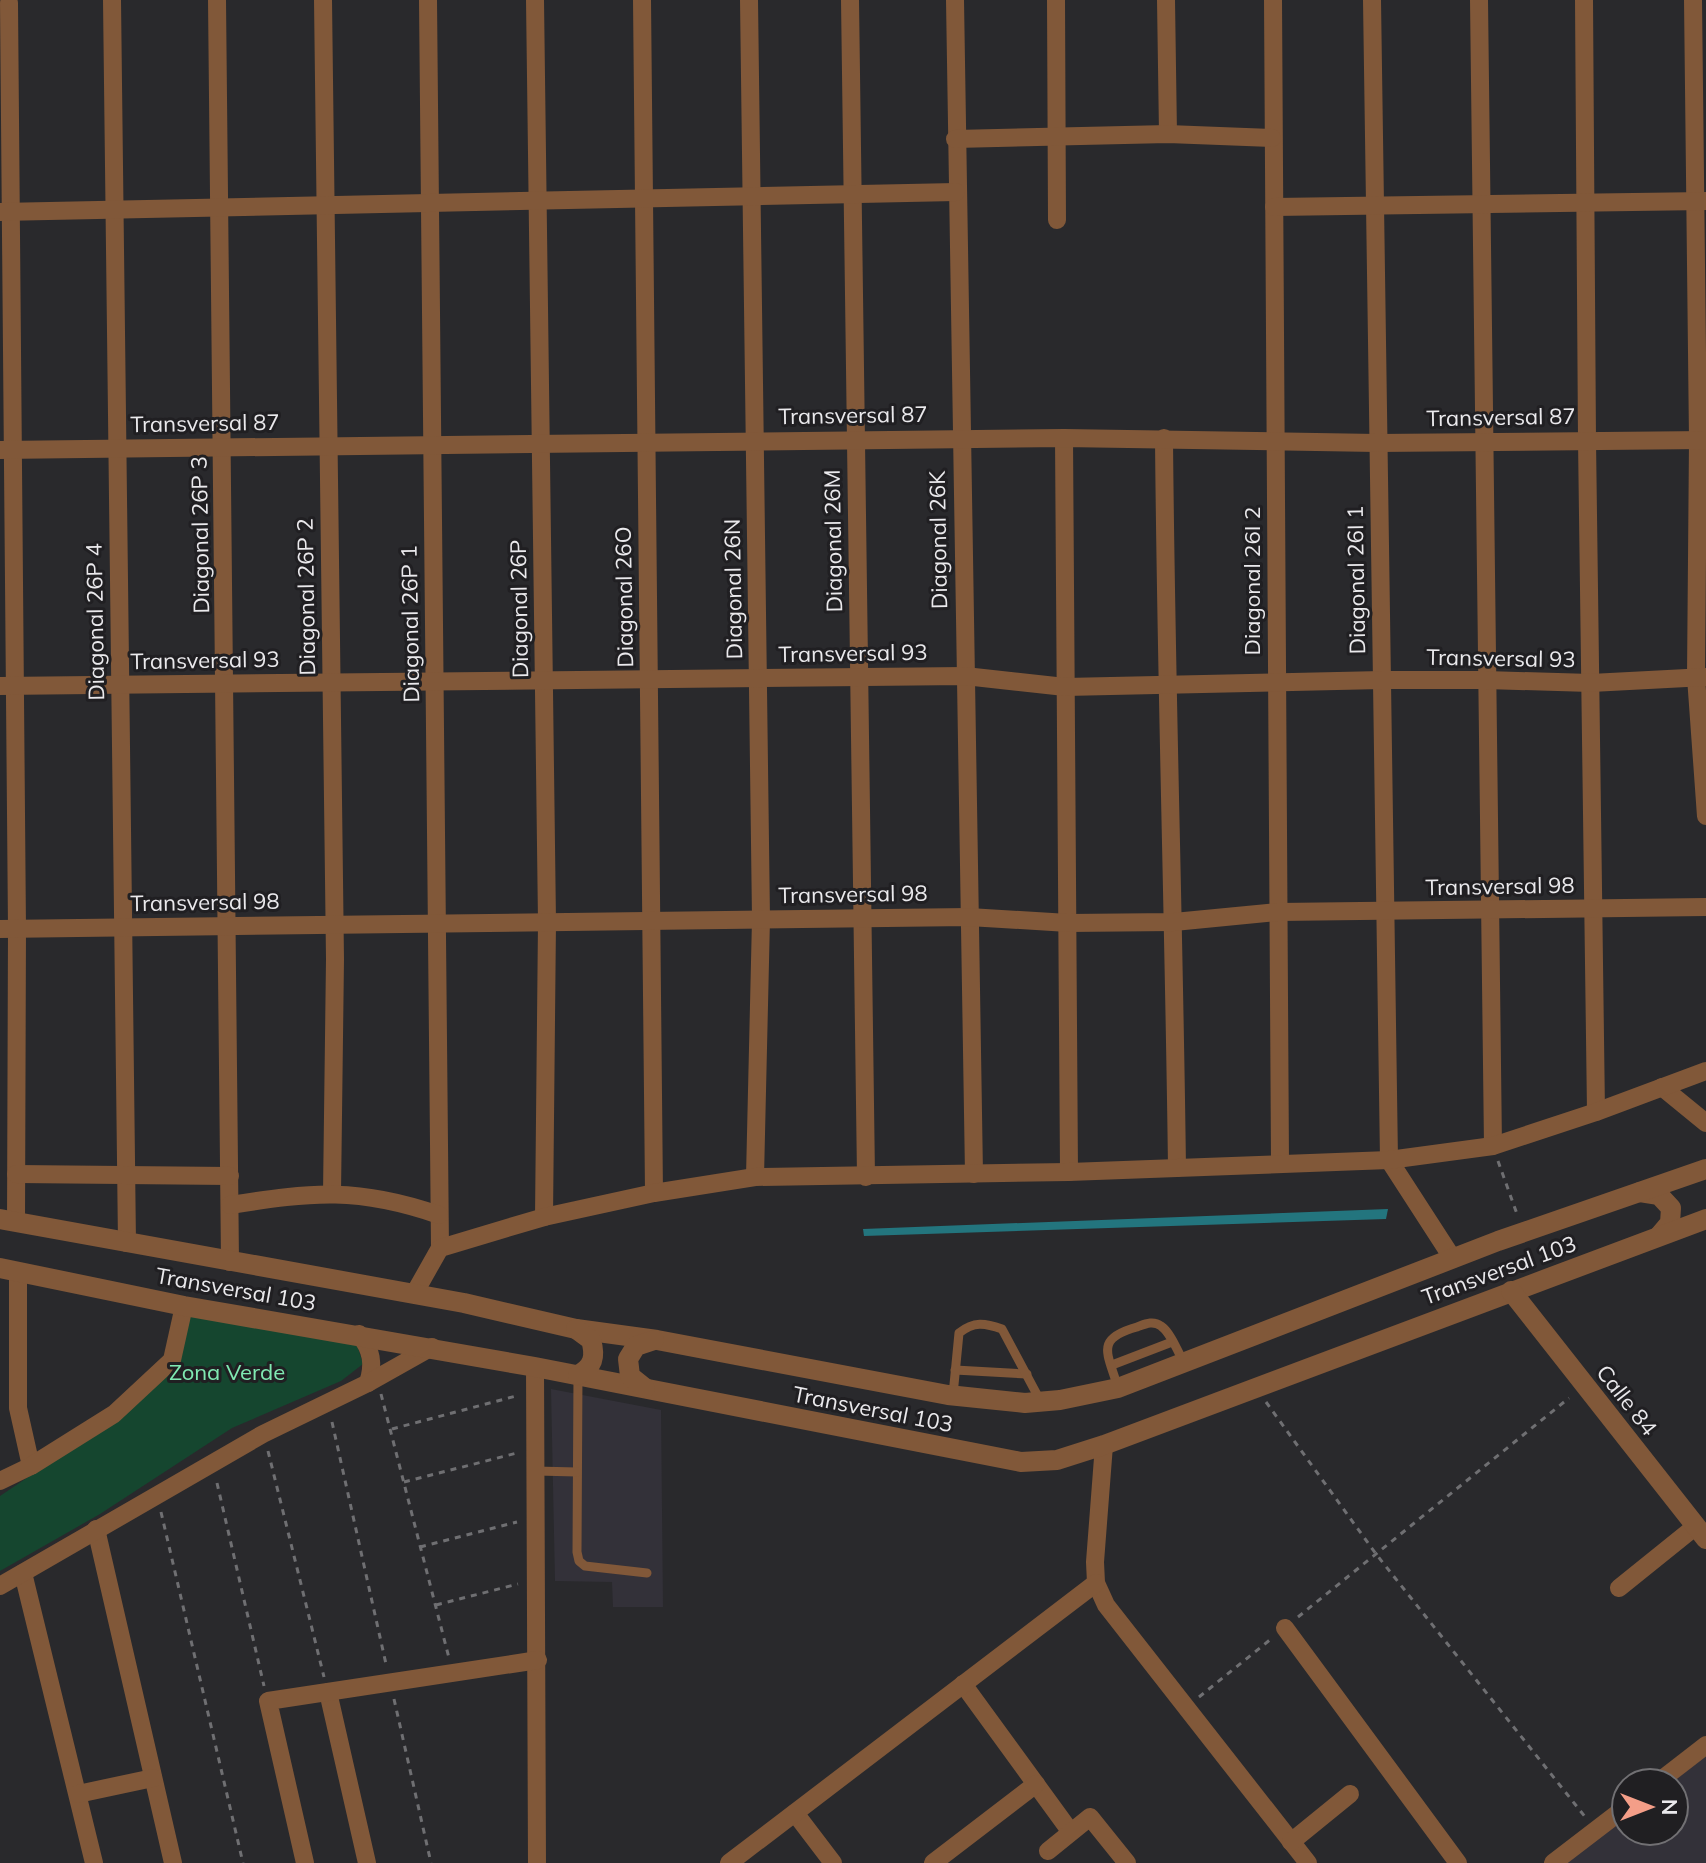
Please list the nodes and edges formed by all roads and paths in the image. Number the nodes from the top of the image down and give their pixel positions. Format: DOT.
graph roads {
  1 [pos="112,0"];
  2 [pos="217,0"];
  3 [pos="323,0"];
  4 [pos="428,0"];
  5 [pos="535,0"];
  6 [pos="642,0"];
  7 [pos="749,0"];
  8 [pos="850,0"];
  9 [pos="955,0"];
  10 [pos="1056,0"];
  11 [pos="1166,0"];
  12 [pos="1273,0"];
  13 [pos="1372,0"];
  14 [pos="1479,0"];
  15 [pos="1584,0"];
  16 [pos="1693,0"];
  17 [pos="7,4"];
  18 [pos="1168,134"];
  19 [pos="1057,136"];
  20 [pos="1272,138"];
  21 [pos="955,139"];
  22 [pos="956,192"];
  23 [pos="852,194"];
  24 [pos="751,197"];
  25 [pos="644,199"];
  26 [pos="537,201"];
  27 [pos="1701,201"];
  28 [pos="1586,202"];
  29 [pos="430,203"];
  30 [pos="1481,204"];
  31 [pos="325,205"];
  32 [pos="1375,206"];
  33 [pos="220,207"];
  34 [pos="1274,207"];
  35 [pos="114,209"];
  36 [pos="5,212"];
  37 [pos="1057,220"];
  38 [pos="961,438"];
  39 [pos="1064,438"];
  40 [pos="1164,438"];
  41 [pos="856,439"];
  42 [pos="1587,440"];
  43 [pos="1702,440"];
  44 [pos="755,441"];
  45 [pos="1483,441"];
  46 [pos="646,442"];
  47 [pos="1275,442"];
  48 [pos="541,443"];
  49 [pos="1377,443"];
  50 [pos="432,445"];
  51 [pos="328,446"];
  52 [pos="223,447"];
  53 [pos="117,448"];
  54 [pos="6,450"];
  55 [pos="965,676"];
  56 [pos="859,677"];
  57 [pos="1701,677"];
  58 [pos="758,678"];
  59 [pos="649,680"];
  60 [pos="1382,680"];
  61 [pos="1486,680"];
  62 [pos="544,681"];
  63 [pos="435,682"];
  64 [pos="332,683"];
  65 [pos="1276,683"];
  66 [pos="1591,683"];
  67 [pos="226,684"];
  68 [pos="120,685"];
  69 [pos="1166,685"];
  70 [pos="7,686"];
  71 [pos="1065,687"];
  72 [pos="1706,816"];
  73 [pos="1706,907"];
  74 [pos="1595,908"];
  75 [pos="1491,910"];
  76 [pos="1385,911"];
  77 [pos="1278,912"];
  78 [pos="862,917"];
  79 [pos="969,917"];
  80 [pos="761,919"];
  81 [pos="651,921"];
  82 [pos="547,922"];
  83 [pos="1174,922"];
  84 [pos="1068,923"];
  85 [pos="437,924"];
  86 [pos="335,925"];
  87 [pos="228,926"];
  88 [pos="123,927"];
  89 [pos="8,929"];
  90 [pos="1706,1071"];
  91 [pos="1662,1087"];
  92 [pos="1596,1112"];
  93 [pos="1706,1123"];
  94 [pos="1493,1146"];
  95 [pos="1389,1160"];
  96 [pos="1280,1162"];
  97 [pos="1177,1168"];
  98 [pos="1706,1169"];
  99 [pos="1069,1172"];
  100 [pos="16,1174"];
  101 [pos="974,1174"];
  102 [pos="126,1176"];
  103 [pos="230,1176"];
  104 [pos="755,1177"];
  105 [pos="866,1177"];
  106 [pos="1639,1192"];
  107 [pos="654,1193"];
  108 [pos="332,1194"];
  109 [pos="230,1205"];
  110 [pos="439,1215"];
  111 [pos="544,1217"];
  112 [pos="1706,1219"];
  113 [pos="8,1221"];
  114 [pos="1655,1239"];
  115 [pos="127,1243"];
  116 [pos="440,1248"];
  117 [pos="1453,1259"];
  118 [pos="230,1262"];
  119 [pos="9,1270"];
  120 [pos="1511,1291"];
  121 [pos="414,1294"];
  122 [pos="184,1306"];
  123 [pos="576,1329"];
  124 [pos="359,1334"];
  125 [pos="657,1340"];
  126 [pos="1172,1342"];
  127 [pos="432,1347"];
  128 [pos="1184,1363"];
  129 [pos="1112,1365"];
  130 [pos="535,1367"];
  131 [pos="955,1370"];
  132 [pos="1027,1374"];
  133 [pos="578,1375"];
  134 [pos="372,1380"];
  135 [pos="1585,1385"];
  136 [pos="1118,1388"];
  137 [pos="1255,1388"];
  138 [pos="649,1390"];
  139 [pos="535,1391"];
  140 [pos="953,1395"];
  141 [pos="327,1402"];
  142 [pos="1041,1402"];
  143 [pos="9,1407"];
  144 [pos="390,1429"];
  145 [pos="263,1434"];
  146 [pos="1104,1445"];
  147 [pos="536,1448"];
  148 [pos="212,1464"];
  149 [pos="31,1466"];
  150 [pos="536,1471"];
  151 [pos="577,1472"];
  152 [pos="0,1481"];
  153 [pos="403,1482"];
  154 [pos="157,1496"];
  155 [pos="537,1517"];
  156 [pos="96,1529"];
  157 [pos="1701,1533"];
  158 [pos="420,1547"];
  159 [pos="1376,1554"];
  160 [pos="23,1573"];
  161 [pos="647,1573"];
  162 [pos="537,1579"];
  163 [pos="1096,1583"];
  164 [pos="0,1586"];
  165 [pos="1619,1588"];
  166 [pos="435,1605"];
  167 [pos="1285,1628"];
  168 [pos="538,1660"];
  169 [pos="453,1673"];
  170 [pos="390,1683"];
  171 [pos="963,1684"];
  172 [pos="328,1692"];
  173 [pos="268,1701"];
  174 [pos="1186,1708"];
  175 [pos="1706,1745"];
  176 [pos="1678,1767"];
  177 [pos="153,1778"];
  178 [pos="1036,1784"];
  179 [pos="78,1794"];
  180 [pos="1350,1794"];
  181 [pos="795,1813"];
  182 [pos="1610,1819"];
  183 [pos="1070,1831"];
  184 [pos="1595,1831"];
  185 [pos="1291,1842"];
  186 [pos="1048,1851"];
  187 [pos="832,1862"];
  188 [pos="94,1863"];
  189 [pos="173,1863"];
  190 [pos="243,1863"];
  191 [pos="305,1863"];
  192 [pos="367,1863"];
  193 [pos="431,1863"];
  194 [pos="537,1863"];
  195 [pos="729,1863"];
  196 [pos="933,1863"];
  197 [pos="1127,1863"];
  198 [pos="1308,1863"];
  199 [pos="1458,1863"];
  200 [pos="1553,1863"];
  1 -- 35 [label="street, Diagonal 26P 4"];
  2 -- 33 [label="street, Diagonal 26P 3"];
  3 -- 31 [label="street, Diagonal 26P 2"];
  4 -- 29 [label="street, Diagonal 26P 1"];
  5 -- 26 [label="street, Diagonal 26P"];
  6 -- 25 [label="street, Diagonal 26O"];
  7 -- 24 [label="street, Diagonal 26N"];
  8 -- 23 [label="street, Diagonal 26M"];
  9 -- 21 [label="street, Diagonal 26K"];
  10 -- 19 [label="street"];
  11 -- 18 [label="street"];
  12 -- 20 [label="street, Diagonal 26I 2"];
  13 -- 32 [label="street, Diagonal 26I 1"];
  14 -- 30 [label="street"];
  15 -- 28 [label="street"];
  16 -- 27 [label="street"];
  17 -- 36 [label="street"];
  18 -- 19 [label="street"];
  18 -- 20 [label="street"];
  19 -- 21 [label="street"];
  19 -- 37 [label="street"];
  20 -- 34 [label="street, Diagonal 26I 2"];
  21 -- 22 [label="street, Diagonal 26K"];
  22 -- 23 [label="street"];
  22 -- 38 [label="street, Diagonal 26K"];
  23 -- 24 [label="street"];
  23 -- 41 [label="street, Diagonal 26M"];
  24 -- 25 [label="street"];
  24 -- 44 [label="street, Diagonal 26N"];
  25 -- 26 [label="street"];
  25 -- 46 [label="street, Diagonal 26O"];
  26 -- 29 [label="street"];
  26 -- 48 [label="street, Diagonal 26P"];
  27 -- 28 [label="street"];
  27 -- 43 [label="street"];
  28 -- 30 [label="street"];
  28 -- 42 [label="street"];
  29 -- 31 [label="street"];
  29 -- 50 [label="street, Diagonal 26P 1"];
  30 -- 32 [label="street"];
  30 -- 45 [label="street"];
  31 -- 33 [label="street"];
  31 -- 51 [label="street, Diagonal 26P 2"];
  32 -- 34 [label="street"];
  32 -- 49 [label="street, Diagonal 26I 1"];
  33 -- 35 [label="street"];
  33 -- 52 [label="street, Diagonal 26P 3"];
  34 -- 47 [label="street, Diagonal 26I 2"];
  35 -- 36 [label="street"];
  35 -- 53 [label="street, Diagonal 26P 4"];
  36 -- 54 [label="street"];
  38 -- 39 [label="street, Transversal 87"];
  38 -- 41 [label="street, Transversal 87"];
  38 -- 55 [label="street, Diagonal 26K"];
  39 -- 40 [label="street, Transversal 87"];
  39 -- 71 [label="street"];
  40 -- 47 [label="street, Transversal 87"];
  40 -- 69 [label="street"];
  41 -- 44 [label="street, Transversal 87"];
  41 -- 56 [label="street, Diagonal 26M"];
  42 -- 43 [label="street, Transversal 87"];
  42 -- 45 [label="street, Transversal 87"];
  42 -- 66 [label="street"];
  43 -- 57 [label="street"];
  44 -- 46 [label="street, Transversal 87"];
  44 -- 58 [label="street, Diagonal 26N"];
  45 -- 49 [label="street, Transversal 87"];
  45 -- 61 [label="street"];
  46 -- 48 [label="street, Transversal 87"];
  46 -- 59 [label="street, Diagonal 26O"];
  47 -- 49 [label="street, Transversal 87"];
  47 -- 65 [label="street, Diagonal 26I 2"];
  48 -- 50 [label="street, Transversal 87"];
  48 -- 62 [label="street, Diagonal 26P"];
  49 -- 60 [label="street, Diagonal 26I 1"];
  50 -- 51 [label="street, Transversal 87"];
  50 -- 63 [label="street, Diagonal 26P 1"];
  51 -- 52 [label="street, Transversal 87"];
  51 -- 64 [label="street, Diagonal 26P 2"];
  52 -- 53 [label="street, Transversal 87"];
  52 -- 67 [label="street, Diagonal 26P 3"];
  53 -- 54 [label="street, Transversal 87"];
  53 -- 68 [label="street, Diagonal 26P 4"];
  54 -- 70 [label="street"];
  55 -- 56 [label="street, Transversal 93"];
  55 -- 71 [label="street, Transversal 93"];
  55 -- 79 [label="street, Diagonal 26K"];
  56 -- 58 [label="street, Transversal 93"];
  56 -- 78 [label="street, Diagonal 26M"];
  57 -- 66 [label="street, Transversal 93"];
  57 -- 72 [label="street"];
  58 -- 59 [label="street, Transversal 93"];
  58 -- 80 [label="street, Diagonal 26N"];
  59 -- 62 [label="street, Transversal 93"];
  59 -- 81 [label="street, Diagonal 26O"];
  60 -- 61 [label="street, Transversal 93"];
  60 -- 65 [label="street, Transversal 93"];
  60 -- 76 [label="street, Diagonal 26I 1"];
  61 -- 66 [label="street, Transversal 93"];
  61 -- 75 [label="street"];
  62 -- 63 [label="street, Transversal 93"];
  62 -- 82 [label="street, Diagonal 26P"];
  63 -- 64 [label="street, Transversal 93"];
  63 -- 85 [label="street, Diagonal 26P 1"];
  64 -- 67 [label="street, Transversal 93"];
  64 -- 86 [label="street, Diagonal 26P 2"];
  65 -- 69 [label="street, Transversal 93"];
  65 -- 77 [label="street, Diagonal 26I 2"];
  66 -- 74 [label="street"];
  67 -- 68 [label="street, Transversal 93"];
  67 -- 87 [label="street, Diagonal 26P 3"];
  68 -- 70 [label="street, Transversal 93"];
  68 -- 88 [label="street, Diagonal 26P 4"];
  69 -- 71 [label="street, Transversal 93"];
  69 -- 83 [label="street"];
  70 -- 89 [label="street"];
  71 -- 84 [label="street"];
  73 -- 74 [label="street, Transversal 98"];
  74 -- 75 [label="street, Transversal 98"];
  74 -- 92 [label="street"];
  75 -- 76 [label="street, Transversal 98"];
  75 -- 94 [label="street"];
  76 -- 77 [label="street, Transversal 98"];
  76 -- 95 [label="street, Diagonal 26I 1"];
  77 -- 83 [label="street, Transversal 98"];
  77 -- 96 [label="street, Diagonal 26I 2"];
  78 -- 79 [label="street, Transversal 98"];
  78 -- 80 [label="street, Transversal 98"];
  78 -- 105 [label="street, Diagonal 26M"];
  79 -- 84 [label="street, Transversal 98"];
  79 -- 101 [label="street, Diagonal 26K"];
  80 -- 81 [label="street, Transversal 98"];
  80 -- 104 [label="street, Diagonal 26N"];
  81 -- 82 [label="street, Transversal 98"];
  81 -- 107 [label="street, Diagonal 26O"];
  82 -- 85 [label="street, Transversal 98"];
  82 -- 111 [label="street, Diagonal 26P"];
  83 -- 84 [label="street, Transversal 98"];
  83 -- 97 [label="street"];
  84 -- 99 [label="street"];
  85 -- 86 [label="street, Transversal 98"];
  85 -- 110 [label="street, Diagonal 26P 1"];
  86 -- 87 [label="street, Transversal 98"];
  86 -- 108 [label="street, Diagonal 26P 2"];
  87 -- 88 [label="street, Transversal 98"];
  87 -- 103 [label="street, Diagonal 26P 3"];
  88 -- 89 [label="street, Transversal 98"];
  88 -- 102 [label="street, Diagonal 26P 4"];
  89 -- 100 [label="street"];
  90 -- 91 [label="street"];
  91 -- 92 [label="street"];
  91 -- 93 [label="street"];
  92 -- 94 [label="street"];
  94 -- 95 [label="street"];
  95 -- 96 [label="street"];
  95 -- 117 [label="street"];
  96 -- 97 [label="street"];
  97 -- 99 [label="street"];
  98 -- 106 [label="street, Transversal 103"];
  99 -- 101 [label="street"];
  100 -- 102 [label="street"];
  100 -- 113 [label="street"];
  101 -- 105 [label="street"];
  102 -- 103 [label="street"];
  102 -- 115 [label="street, Diagonal 26P 4"];
  103 -- 109 [label="street, Diagonal 26P 3"];
  104 -- 105 [label="street"];
  104 -- 107 [label="street"];
  106 -- 114 [label="street"];
  106 -- 117 [label="street, Transversal 103"];
  107 -- 111 [label="street"];
  108 -- 109 [label="street"];
  108 -- 110 [label="street"];
  109 -- 118 [label="street, Diagonal 26P 3"];
  110 -- 116 [label="street, Diagonal 26P 1"];
  111 -- 116 [label="street"];
  112 -- 114 [label="street, Transversal 103"];
  113 -- 115 [label="street, Transversal 103"];
  114 -- 120 [label="street, Transversal 103"];
  115 -- 118 [label="street, Transversal 103"];
  116 -- 121 [label="street"];
  117 -- 128 [label="street, Transversal 103"];
  118 -- 121 [label="street, Transversal 103"];
  119 -- 122 [label="street, Transversal 103"];
  119 -- 143 [label="street"];
  120 -- 135 [label="street, Calle 84"];
  120 -- 137 [label="street, Transversal 103"];
  121 -- 123 [label="street, Transversal 103"];
  122 -- 124 [label="street, Transversal 103"];
  122 -- 149 [label="street"];
  123 -- 125 [label="street, Transversal 103"];
  123 -- 133 [label="street"];
  124 -- 127 [label="street, Transversal 103"];
  124 -- 134 [label="street"];
  125 -- 138 [label="street"];
  125 -- 140 [label="street, Transversal 103"];
  126 -- 128 [label="lane"];
  126 -- 129 [label="lane"];
  126 -- 129 [label="lane"];
  127 -- 130 [label="street, Transversal 103"];
  127 -- 134 [label="street"];
  128 -- 136 [label="street, Transversal 103"];
  129 -- 136 [label="lane"];
  130 -- 133 [label="street, Transversal 103"];
  130 -- 139 [label="street"];
  131 -- 132 [label="lane"];
  131 -- 132 [label="lane"];
  131 -- 140 [label="lane"];
  132 -- 142 [label="lane"];
  133 -- 138 [label="street, Transversal 103"];
  133 -- 151 [label="lane"];
  134 -- 141 [label="street"];
  134 -- 144 [label="path"];
  135 -- 157 [label="street, Calle 84"];
  135 -- 159 [label="path"];
  136 -- 142 [label="street, Transversal 103"];
  137 -- 146 [label="street, Transversal 103"];
  137 -- 159 [label="path"];
  138 -- 146 [label="street, Transversal 103"];
  139 -- 144 [label="path"];
  139 -- 147 [label="street"];
  140 -- 142 [label="street, Transversal 103"];
  141 -- 145 [label="street"];
  141 -- 170 [label="path"];
  143 -- 149 [label="street"];
  144 -- 153 [label="path"];
  145 -- 148 [label="street"];
  145 -- 172 [label="path"];
  146 -- 163 [label="street"];
  147 -- 150 [label="street"];
  147 -- 153 [label="path"];
  148 -- 154 [label="street"];
  148 -- 173 [label="path"];
  149 -- 152 [label="street"];
  150 -- 151 [label="lane"];
  150 -- 155 [label="street"];
  151 -- 161 [label="lane"];
  153 -- 158 [label="path"];
  154 -- 156 [label="street"];
  154 -- 190 [label="path"];
  155 -- 158 [label="path"];
  155 -- 162 [label="street"];
  156 -- 160 [label="street"];
  156 -- 177 [label="street"];
  157 -- 165 [label="street"];
  158 -- 166 [label="path"];
  159 -- 167 [label="path"];
  159 -- 184 [label="path"];
  160 -- 164 [label="street"];
  160 -- 179 [label="street"];
  162 -- 166 [label="path"];
  162 -- 168 [label="street"];
  163 -- 171 [label="street"];
  163 -- 174 [label="street"];
  166 -- 169 [label="path"];
  167 -- 174 [label="path"];
  167 -- 199 [label="street"];
  168 -- 169 [label="street"];
  168 -- 194 [label="street"];
  169 -- 170 [label="street"];
  170 -- 172 [label="street"];
  170 -- 193 [label="path"];
  171 -- 178 [label="street"];
  171 -- 181 [label="street"];
  172 -- 173 [label="street"];
  172 -- 192 [label="street"];
  173 -- 191 [label="street"];
  174 -- 185 [label="street"];
  175 -- 176 [label="street"];
  177 -- 179 [label="street"];
  177 -- 189 [label="street"];
  178 -- 183 [label="street"];
  178 -- 196 [label="street"];
  179 -- 188 [label="street"];
  180 -- 185 [label="street"];
  181 -- 187 [label="street"];
  181 -- 195 [label="street"];
  182 -- 184 [label="street"];
  183 -- 186 [label="street"];
  183 -- 197 [label="street"];
  184 -- 200 [label="street"];
  185 -- 198 [label="street"];
}
